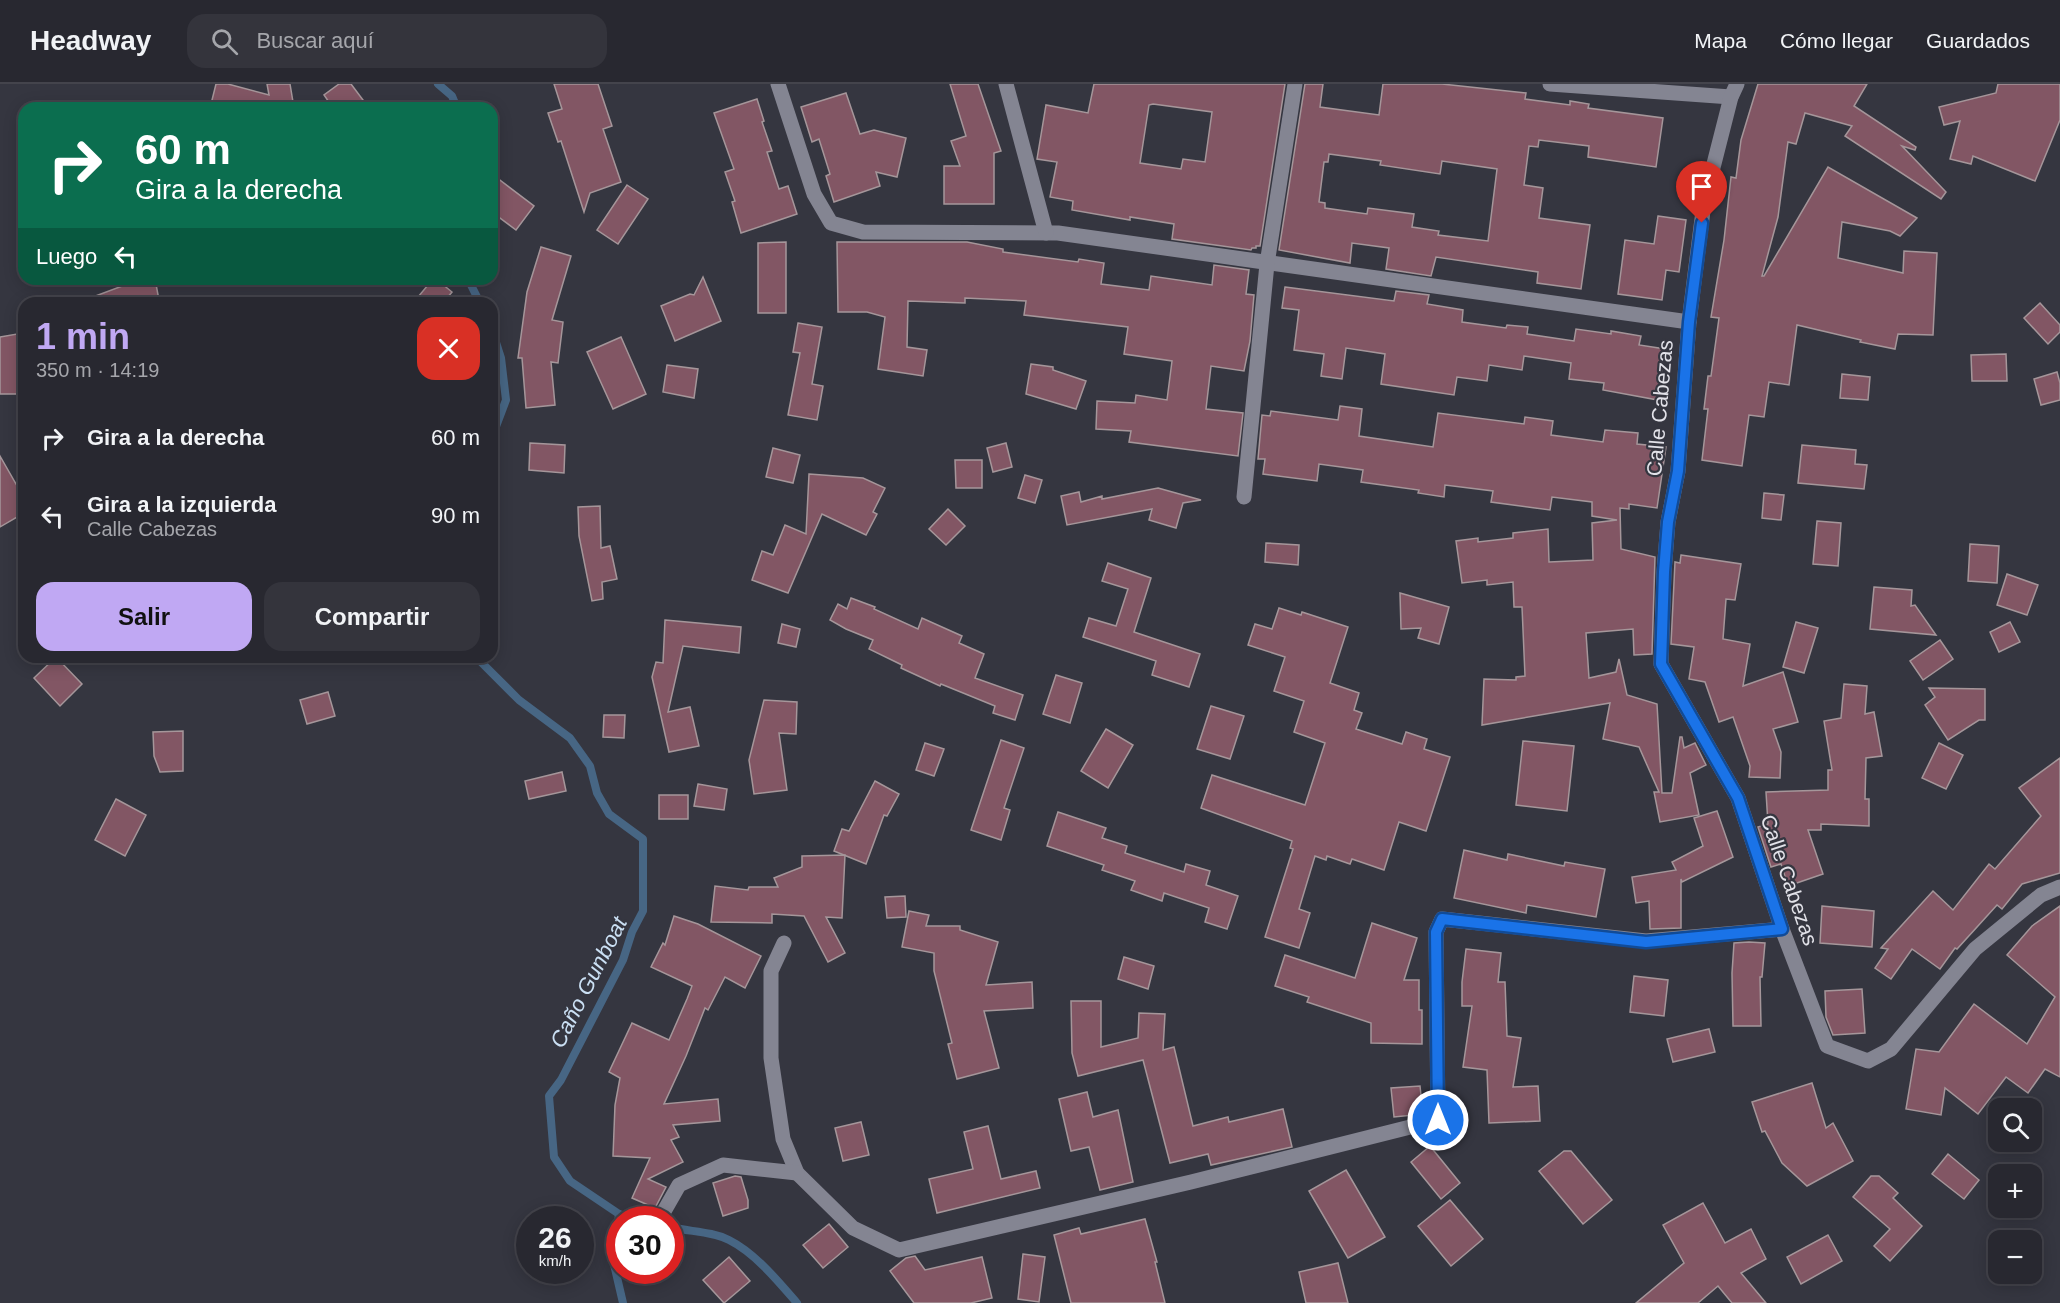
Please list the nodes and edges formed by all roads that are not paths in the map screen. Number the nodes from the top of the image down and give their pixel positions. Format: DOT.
graph roads {
  1 [pos="778,84"];
  2 [pos="1006,84"];
  3 [pos="1295,84"];
  4 [pos="1550,84"];
  5 [pos="1734,91"];
  6 [pos="1046,233"];
  7 [pos="1267,264"];
  8 [pos="1689,322"];
  9 [pos="1244,497"];
  10 [pos="2060,887"];
  11 [pos="1782,929"];
  12 [pos="783,943"];
  13 [pos="797,1173"];
  14 [pos="668,1206"];
  1 -- 6 [label="street"];
  2 -- 6 [label="street"];
  3 -- 7 [label="street"];
  4 -- 5 [label="street"];
  5 -- 8 [label="street, Calle Cabezas"];
  6 -- 7 [label="street"];
  7 -- 8 [label="street"];
  7 -- 9 [label="street"];
  8 -- 11 [label="street, Calle Cabezas"];
  10 -- 11 [label="street, Calle Cabezas"];
  11 -- 13 [label="street"];
  12 -- 13 [label="street"];
  13 -- 14 [label="street"];
}
